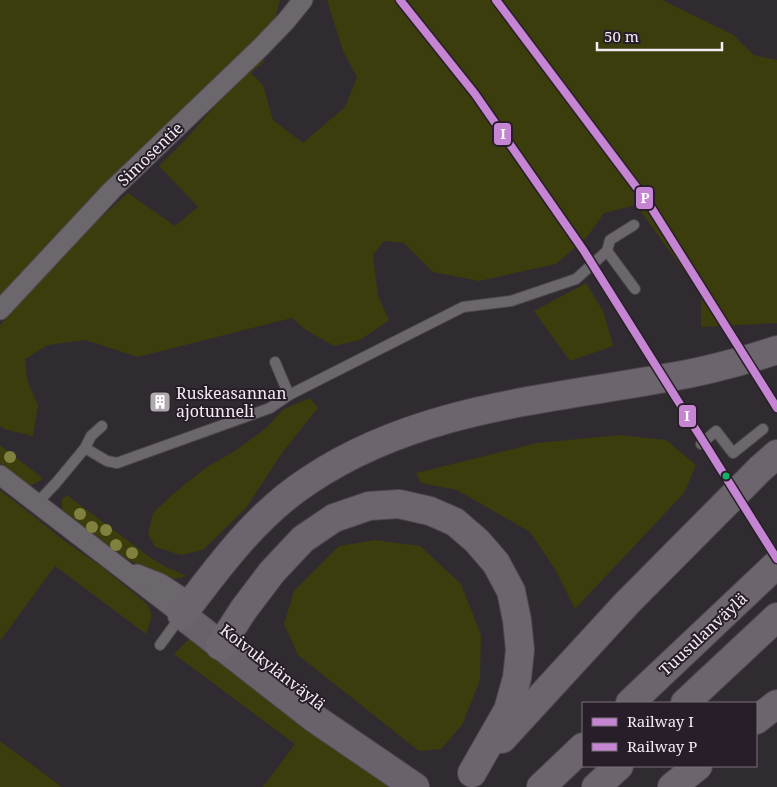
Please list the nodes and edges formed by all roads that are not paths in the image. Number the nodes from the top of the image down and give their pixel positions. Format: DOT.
graph roads {
  1 [pos="303,0"];
  2 [pos="634,225"];
  3 [pos="607,251"];
  4 [pos="635,290"];
  5 [pos="0,310"];
  6 [pos="777,350"];
  7 [pos="275,362"];
  8 [pos="290,395"];
  9 [pos="102,426"];
  10 [pos="763,429"];
  11 [pos="701,444"];
  12 [pos="85,448"];
  13 [pos="777,454"];
  14 [pos="0,475"];
  15 [pos="36,502"];
  16 [pos="777,564"];
  17 [pos="186,609"];
  18 [pos="777,617"];
  19 [pos="225,639"];
  20 [pos="160,645"];
  21 [pos="631,702"];
  22 [pos="686,702"];
  23 [pos="777,704"];
  24 [pos="757,719"];
  25 [pos="582,748"];
  26 [pos="618,767"];
  27 [pos="697,767"];
  28 [pos="466,780"];
  29 [pos="415,787"];
  30 [pos="541,787"];
  31 [pos="596,787"];
  32 [pos="672,787"];
  1 -- 5 [label="street, Simosentie"];
  2 -- 3 [label="lane"];
  3 -- 4 [label="lane"];
  3 -- 8 [label="lane"];
  6 -- 17 [label="highway"];
  7 -- 8 [label="lane"];
  8 -- 12 [label="lane"];
  9 -- 12 [label="lane"];
  10 -- 11 [label="lane"];
  12 -- 15 [label="lane"];
  13 -- 28 [label="highway"];
  14 -- 15 [label="street, Koivukylänväylä"];
  15 -- 17 [label="street, Koivukylänväylä"];
  16 -- 21 [label="highway, Tuusulanväylä"];
  17 -- 19 [label="main road, Koivukylänväylä"];
  17 -- 20 [label="lane"];
  18 -- 22 [label="highway"];
  19 -- 28 [label="highway"];
  19 -- 29 [label="main road, Koivukylänväylä"];
  23 -- 24 [label="highway"];
  25 -- 30 [label="highway"];
  26 -- 31 [label="highway"];
  27 -- 32 [label="highway"];
}
